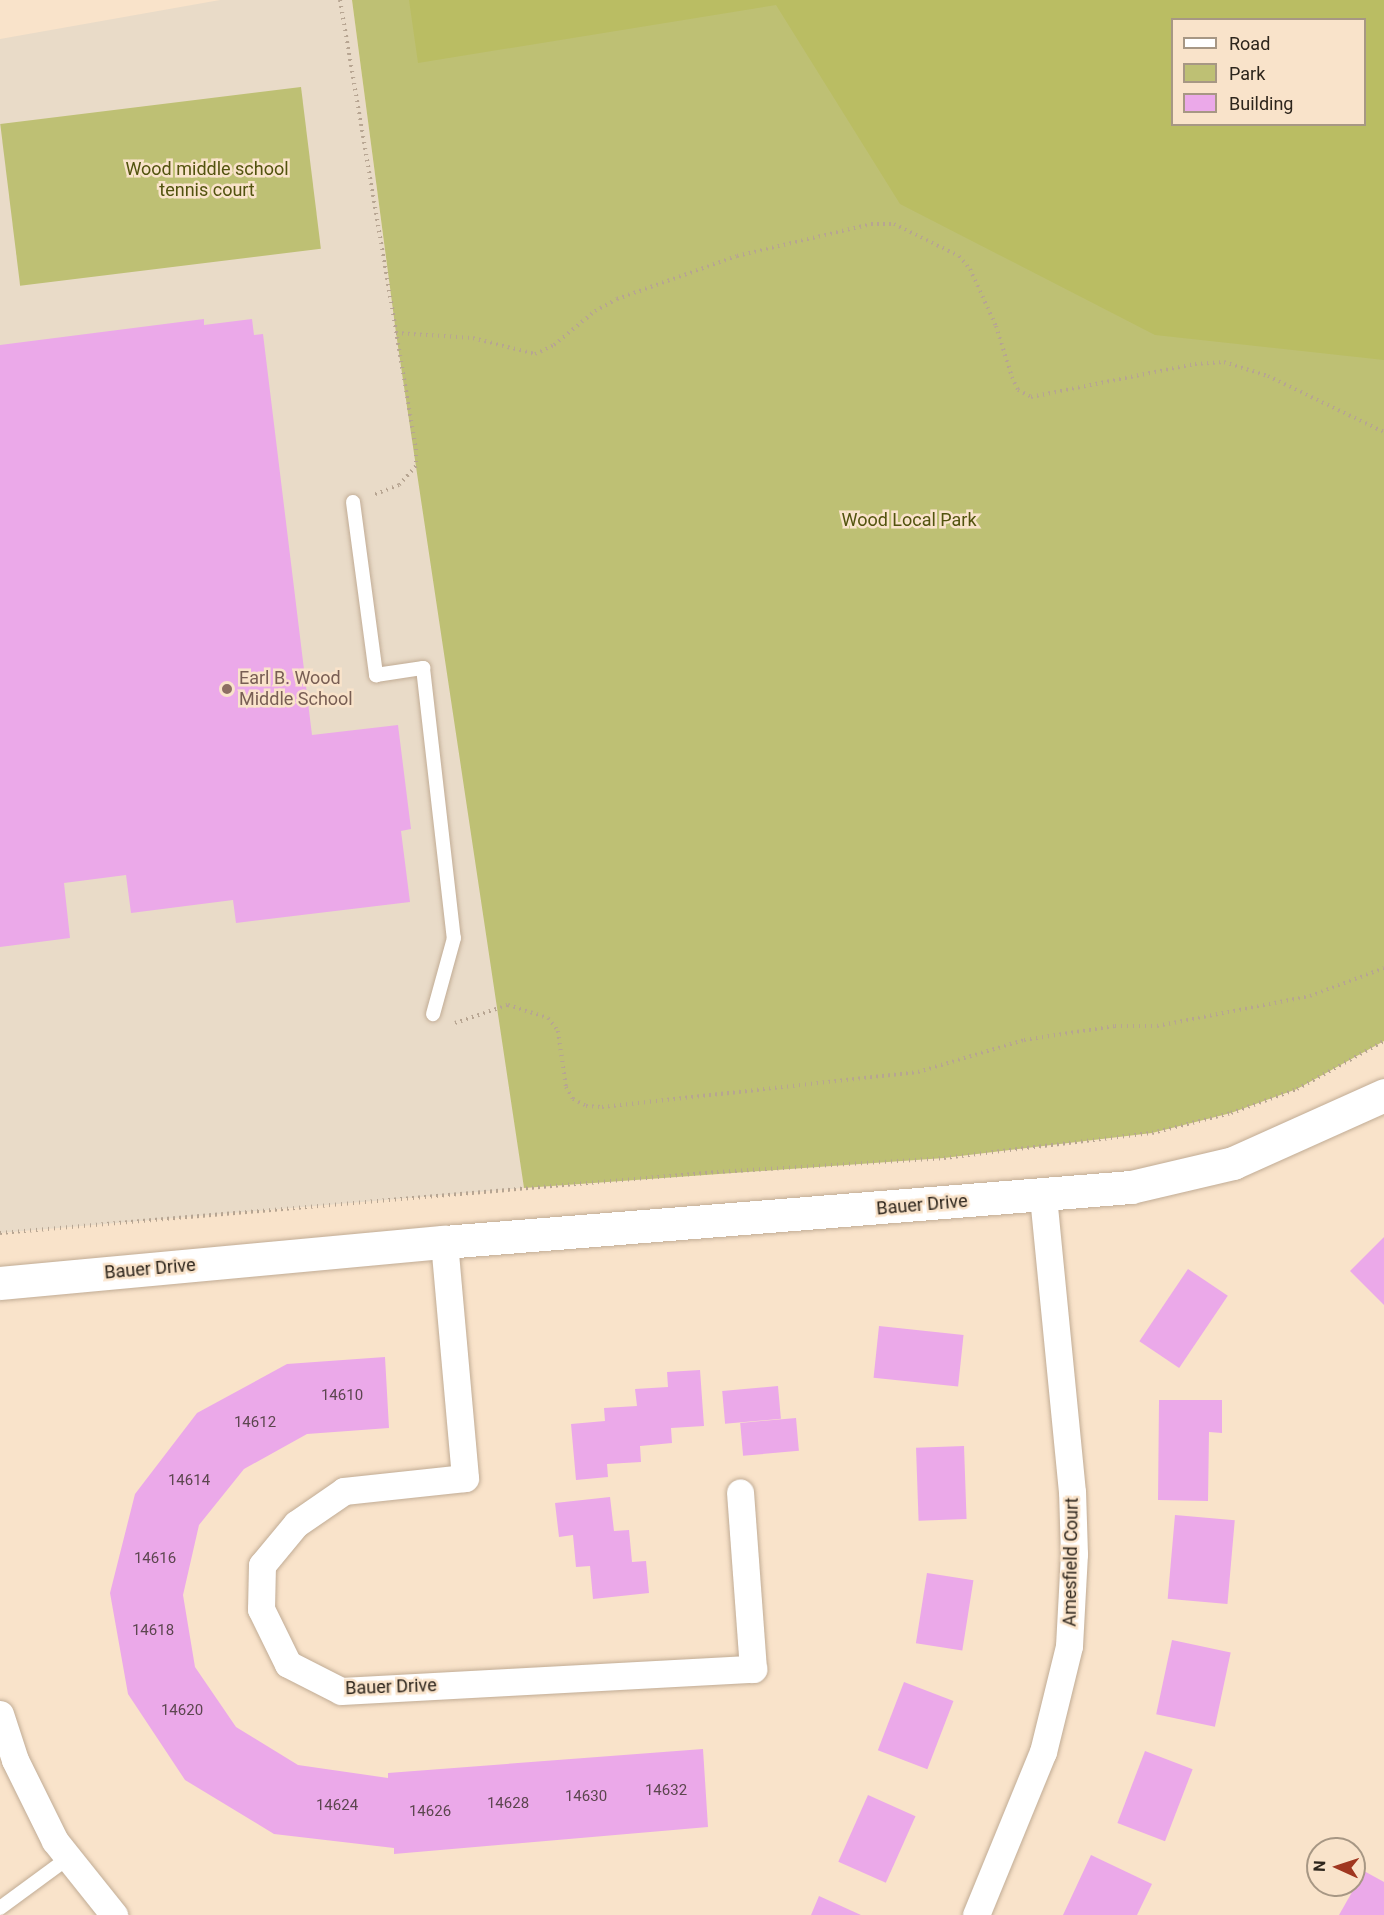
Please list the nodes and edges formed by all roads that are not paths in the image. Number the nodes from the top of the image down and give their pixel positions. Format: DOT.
graph roads {
  1 [pos="353,502"];
  2 [pos="433,1014"];
  3 [pos="1384,1095"];
  4 [pos="1043,1195"];
  5 [pos="444,1242"];
  6 [pos="0,1282"];
  7 [pos="740,1492"];
  8 [pos="0,1714"];
  9 [pos="68,1858"];
  10 [pos="0,1908"];
  11 [pos="114,1915"];
  12 [pos="976,1915"];
  1 -- 2 [label="lane"];
  3 -- 4 [label="street, Bauer Drive"];
  4 -- 5 [label="street, Bauer Drive"];
  4 -- 12 [label="street, Amesfield Court"];
  5 -- 6 [label="street, Bauer Drive"];
  5 -- 7 [label="street, Bauer Drive"];
  8 -- 9 [label="street"];
  9 -- 10 [label="lane"];
  9 -- 11 [label="street"];
}
